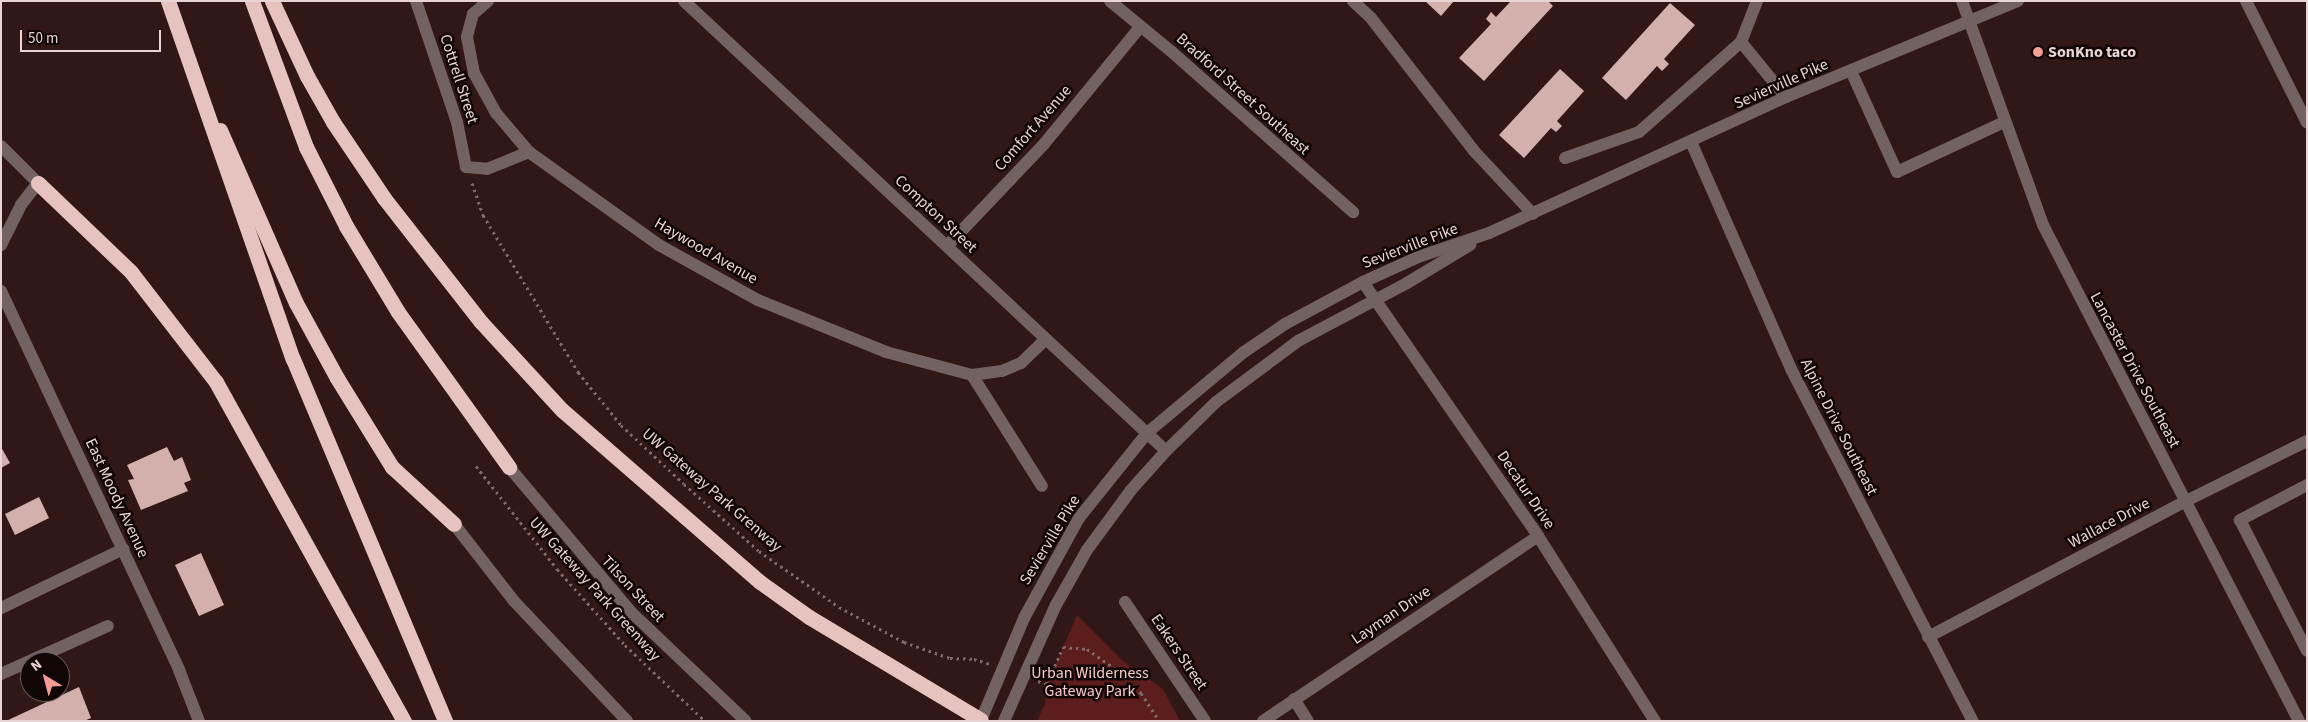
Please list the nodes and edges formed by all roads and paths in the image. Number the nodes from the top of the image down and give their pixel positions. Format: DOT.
graph roads {
  1 [pos="168,1"];
  2 [pos="252,1"];
  3 [pos="272,1"];
  4 [pos="416,1"];
  5 [pos="488,1"];
  6 [pos="684,1"];
  7 [pos="1110,1"];
  8 [pos="1353,1"];
  9 [pos="1757,1"];
  10 [pos="1962,1"];
  11 [pos="2018,1"];
  12 [pos="2246,1"];
  13 [pos="1969,23"];
  14 [pos="1140,27"];
  15 [pos="1741,42"];
  16 [pos="185,54"];
  17 [pos="1851,71"];
  18 [pos="1786,97"];
  19 [pos="2004,122"];
  20 [pos="2307,123"];
  21 [pos="1691,142"];
  22 [pos="1,146"];
  23 [pos="530,152"];
  24 [pos="1565,158"];
  25 [pos="466,167"];
  26 [pos="38,183"];
  27 [pos="1353,212"];
  28 [pos="1533,214"];
  29 [pos="1490,233"];
  30 [pos="1,245"];
  31 [pos="947,246"];
  32 [pos="1363,282"];
  33 [pos="1,291"];
  34 [pos="1375,300"];
  35 [pos="1045,340"];
  36 [pos="972,375"];
  37 [pos="1147,433"];
  38 [pos="2307,441"];
  39 [pos="1166,451"];
  40 [pos="476,466"];
  41 [pos="508,467"];
  42 [pos="2307,485"];
  43 [pos="1042,486"];
  44 [pos="2186,500"];
  45 [pos="454,524"];
  46 [pos="1538,536"];
  47 [pos="123,549"];
  48 [pos="1125,602"];
  49 [pos="1,608"];
  50 [pos="108,626"];
  51 [pos="1928,637"];
  52 [pos="2307,651"];
  53 [pos="1002,668"];
  54 [pos="1,674"];
  55 [pos="1023,676"];
  56 [pos="1294,699"];
  57 [pos="981,720"];
  58 [pos="199,721"];
  59 [pos="404,721"];
  60 [pos="445,721"];
  61 [pos="627,721"];
  62 [pos="705,721"];
  63 [pos="746,721"];
  64 [pos="1004,721"];
  65 [pos="1159,721"];
  66 [pos="1205,721"];
  67 [pos="1263,721"];
  68 [pos="1308,721"];
  69 [pos="1655,721"];
  70 [pos="1972,721"];
  71 [pos="2299,721"];
  1 -- 16 [label="highway"];
  2 -- 41 [label="highway"];
  3 -- 57 [label="highway"];
  4 -- 25 [label="street, Cottrell Street"];
  5 -- 23 [label="street, Haywood Avenue"];
  6 -- 31 [label="street, Compton Street"];
  7 -- 14 [label="street, Bradford Street Southeast"];
  8 -- 28 [label="street"];
  9 -- 15 [label="street"];
  10 -- 13 [label="street, Lancaster Drive Southeast"];
  11 -- 13 [label="street, Sevierville Pike"];
  12 -- 20 [label="street"];
  13 -- 17 [label="street, Sevierville Pike"];
  13 -- 19 [label="street, Lancaster Drive Southeast"];
  14 -- 27 [label="street, Bradford Street Southeast"];
  14 -- 31 [label="street, Comfort Avenue"];
  15 -- 18 [label="street"];
  15 -- 24 [label="street"];
  16 -- 45 [label="highway"];
  16 -- 60 [label="highway"];
  17 -- 18 [label="street, Sevierville Pike"];
  17 -- 19 [label="street"];
  18 -- 21 [label="street, Sevierville Pike"];
  19 -- 44 [label="street, Lancaster Drive Southeast"];
  21 -- 28 [label="street, Sevierville Pike"];
  21 -- 51 [label="street, Alpine Drive Southeast"];
  22 -- 26 [label="street"];
  23 -- 25 [label="street"];
  23 -- 36 [label="street, Haywood Avenue"];
  25 -- 53 [label="path, UW Gateway Park Grenway"];
  26 -- 30 [label="street"];
  26 -- 59 [label="highway"];
  28 -- 29 [label="street, Sevierville Pike"];
  29 -- 32 [label="street, Sevierville Pike"];
  29 -- 34 [label="street"];
  31 -- 35 [label="street, Compton Street"];
  32 -- 34 [label="street, Decatur Drive"];
  32 -- 37 [label="street, Sevierville Pike"];
  33 -- 47 [label="street, East Moody Avenue"];
  34 -- 39 [label="street"];
  34 -- 46 [label="street, Decatur Drive"];
  35 -- 36 [label="street, Haywood Avenue"];
  35 -- 37 [label="street, Compton Street"];
  36 -- 43 [label="street"];
  37 -- 39 [label="street, Compton Street"];
  37 -- 53 [label="street, Sevierville Pike"];
  38 -- 44 [label="street, Wallace Drive"];
  39 -- 55 [label="street"];
  40 -- 62 [label="path, UW Gateway Park Greenway"];
  41 -- 63 [label="street, Tilson Street"];
  42 -- 52 [label="street"];
  44 -- 51 [label="street, Wallace Drive"];
  44 -- 71 [label="street, Lancaster Drive Southeast"];
  45 -- 61 [label="street"];
  46 -- 56 [label="street, Layman Drive"];
  46 -- 69 [label="street, Decatur Drive"];
  47 -- 49 [label="street"];
  47 -- 58 [label="street, East Moody Avenue"];
  48 -- 66 [label="street, Eakers Street"];
  50 -- 54 [label="street"];
  51 -- 70 [label="street, Alpine Drive Southeast"];
  53 -- 57 [label="street, Sevierville Pike"];
  55 -- 64 [label="street"];
  55 -- 65 [label="path"];
  56 -- 67 [label="street, Layman Drive"];
  56 -- 68 [label="street"];
}
